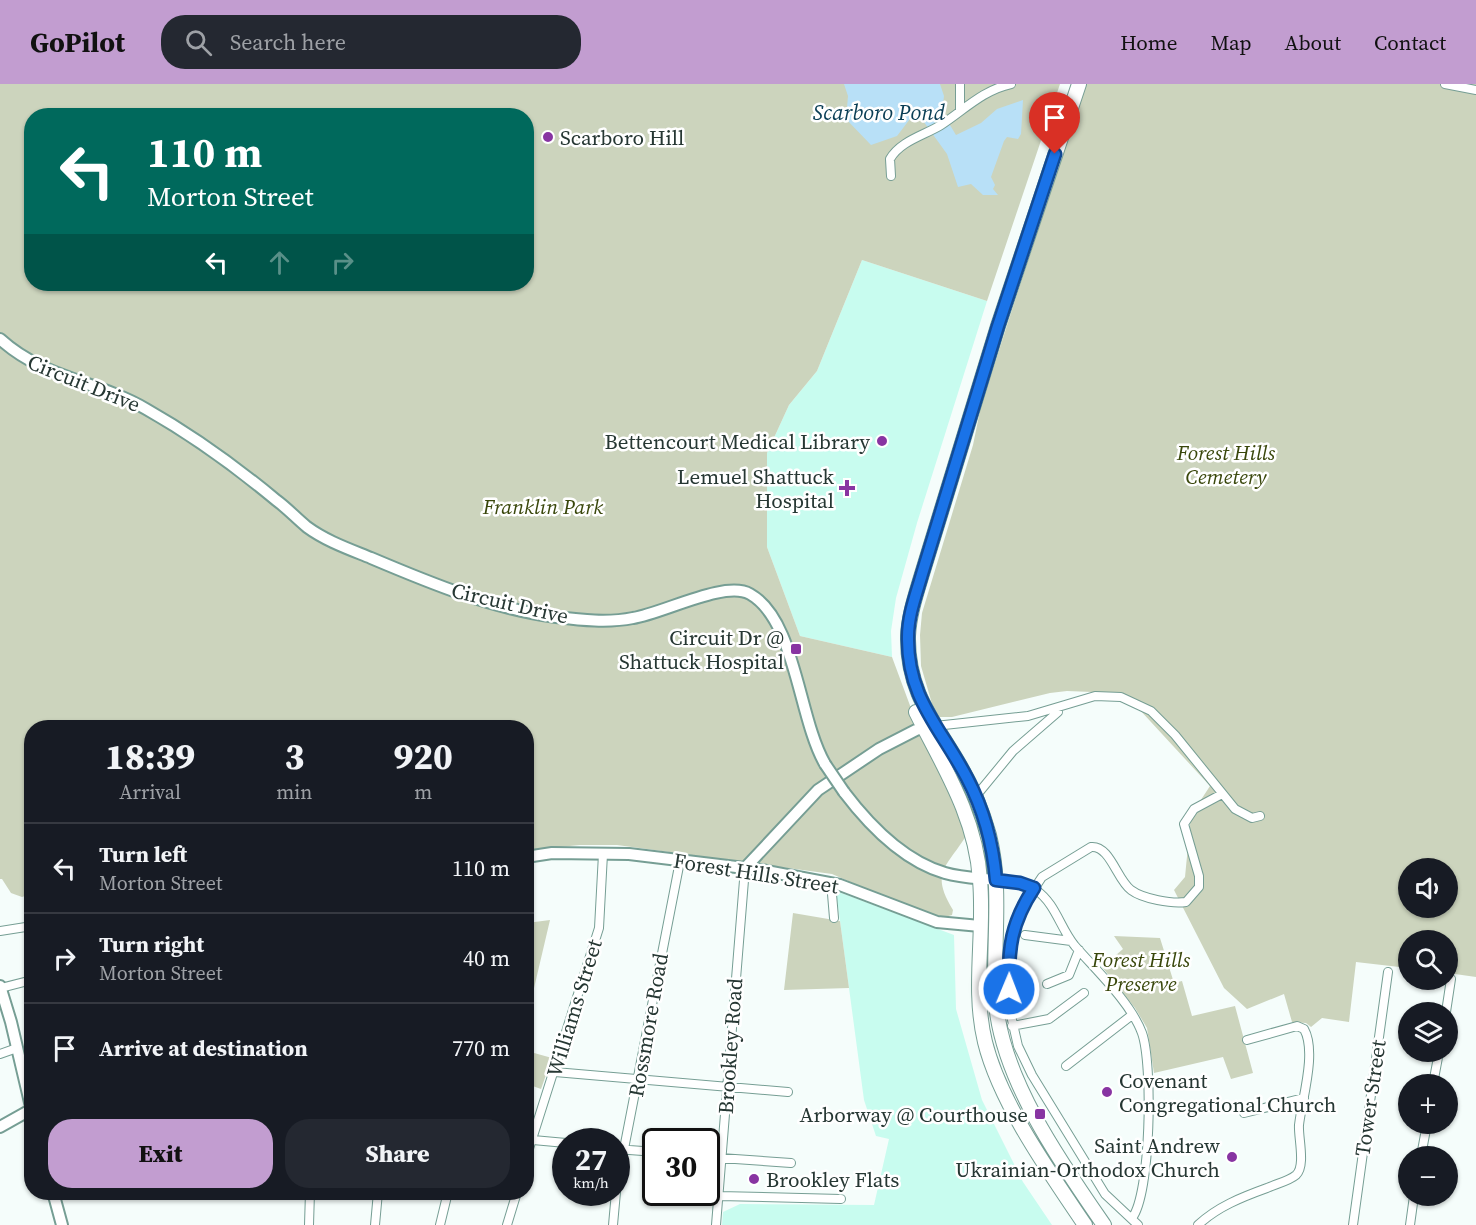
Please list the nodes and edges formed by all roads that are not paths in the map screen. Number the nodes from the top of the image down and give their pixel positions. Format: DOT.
graph roads {
  1 [pos="960,84"];
  2 [pos="1011,84"];
  3 [pos="1069,84"];
  4 [pos="1078,84"];
  5 [pos="1445,84"];
  6 [pos="1476,90"];
  7 [pos="960,110"];
  8 [pos="891,176"];
  9 [pos="0,339"];
  10 [pos="1070,705"];
  11 [pos="929,727"];
  12 [pos="1222,794"];
  13 [pos="976,796"];
  14 [pos="1260,816"];
  15 [pos="603,854"];
  16 [pos="534,856"];
  17 [pos="680,861"];
  18 [pos="745,868"];
  19 [pos="980,878"];
  20 [pos="996,880"];
  21 [pos="831,882"];
  22 [pos="1034,888"];
  23 [pos="834,918"];
  24 [pos="980,926"];
  25 [pos="24,927"];
  26 [pos="0,931"];
  27 [pos="1025,935"];
  28 [pos="1071,941"];
  29 [pos="1079,950"];
  30 [pos="1388,972"];
  31 [pos="24,982"];
  32 [pos="1047,984"];
  33 [pos="0,987"];
  34 [pos="1084,993"];
  35 [pos="1132,1015"];
  36 [pos="1012,1026"];
  37 [pos="1247,1040"];
  38 [pos="17,1048"];
  39 [pos="0,1054"];
  40 [pos="1066,1066"];
  41 [pos="555,1072"];
  42 [pos="24,1079"];
  43 [pos="638,1080"];
  44 [pos="727,1088"];
  45 [pos="788,1092"];
  46 [pos="1304,1098"];
  47 [pos="1244,1113"];
  48 [pos="24,1114"];
  49 [pos="0,1127"];
  50 [pos="626,1128"];
  51 [pos="534,1137"];
  52 [pos="534,1140"];
  53 [pos="552,1142"];
  54 [pos="721,1158"];
  55 [pos="792,1163"];
  56 [pos="1051,1172"];
  57 [pos="1071,1173"];
  58 [pos="720,1177"];
  59 [pos="720,1196"];
  60 [pos="841,1199"];
  61 [pos="55,1200"];
  62 [pos="310,1200"];
  63 [pos="377,1200"];
  64 [pos="446,1200"];
  65 [pos="515,1200"];
  66 [pos="613,1206"];
  67 [pos="718,1206"];
  68 [pos="1413,1206"];
  69 [pos="1132,1218"];
  70 [pos="610,1224"];
  71 [pos="62,1225"];
  72 [pos="309,1225"];
  73 [pos="375,1225"];
  74 [pos="440,1225"];
  75 [pos="507,1225"];
  76 [pos="716,1225"];
  77 [pos="1085,1225"];
  78 [pos="1104,1225"];
  79 [pos="1138,1225"];
  80 [pos="1198,1225"];
  81 [pos="1353,1225"];
  82 [pos="1410,1225"];
  1 -- 7 [label="street"];
  2 -- 7 [label="street"];
  3 -- 11 [label="highway"];
  4 -- 11 [label="highway"];
  5 -- 6 [label="street"];
  7 -- 8 [label="street"];
  9 -- 19 [label="main road, Circuit Drive, bridge"];
  10 -- 11 [label="street"];
  10 -- 12 [label="street"];
  10 -- 13 [label="street"];
  11 -- 13 [label="highway"];
  11 -- 18 [label="main road"];
  11 -- 19 [label="highway"];
  12 -- 14 [label="street"];
  12 -- 22 [label="street"];
  13 -- 20 [label="highway"];
  15 -- 16 [label="main road, Forest Hills Street"];
  15 -- 17 [label="main road, Forest Hills Street"];
  15 -- 41 [label="street, Williams Street"];
  17 -- 18 [label="main road, Forest Hills Street"];
  17 -- 43 [label="street, Rossmore Road"];
  18 -- 21 [label="main road, Forest Hills Street"];
  18 -- 44 [label="street, Brookley Road"];
  19 -- 20 [label="main road, Circuit Drive"];
  19 -- 24 [label="highway"];
  20 -- 22 [label="street"];
  20 -- 57 [label="highway"];
  21 -- 23 [label="street"];
  21 -- 24 [label="main road, Forest Hills Street"];
  22 -- 28 [label="street"];
  22 -- 36 [label="street"];
  24 -- 56 [label="highway"];
  25 -- 26 [label="street"];
  27 -- 28 [label="street"];
  28 -- 29 [label="street"];
  29 -- 32 [label="street"];
  29 -- 35 [label="street"];
  30 -- 81 [label="street, Tower Street"];
  31 -- 33 [label="street"];
  33 -- 38 [label="main road"];
  34 -- 36 [label="street"];
  35 -- 40 [label="street"];
  35 -- 69 [label="street"];
  36 -- 69 [label="street"];
  37 -- 46 [label="street"];
  38 -- 39 [label="street"];
  38 -- 42 [label="main road"];
  41 -- 43 [label="street"];
  41 -- 51 [label="street, Williams Street"];
  43 -- 44 [label="street"];
  43 -- 50 [label="street, Rossmore Road"];
  44 -- 45 [label="street"];
  44 -- 54 [label="street, Brookley Road"];
  46 -- 47 [label="street"];
  46 -- 80 [label="street"];
  48 -- 49 [label="main road"];
  52 -- 53 [label="street"];
  54 -- 55 [label="street"];
  54 -- 58 [label="street, Brookley Road"];
  56 -- 57 [label="highway"];
  56 -- 77 [label="highway"];
  57 -- 78 [label="highway"];
  59 -- 60 [label="street"];
  61 -- 71 [label="main road"];
  62 -- 72 [label="street"];
  63 -- 73 [label="street"];
  64 -- 74 [label="street"];
  65 -- 75 [label="street"];
  66 -- 70 [label="street, Rossmore Road"];
  67 -- 76 [label="street, Brookley Road"];
  68 -- 82 [label="street"];
  69 -- 79 [label="street"];
}
